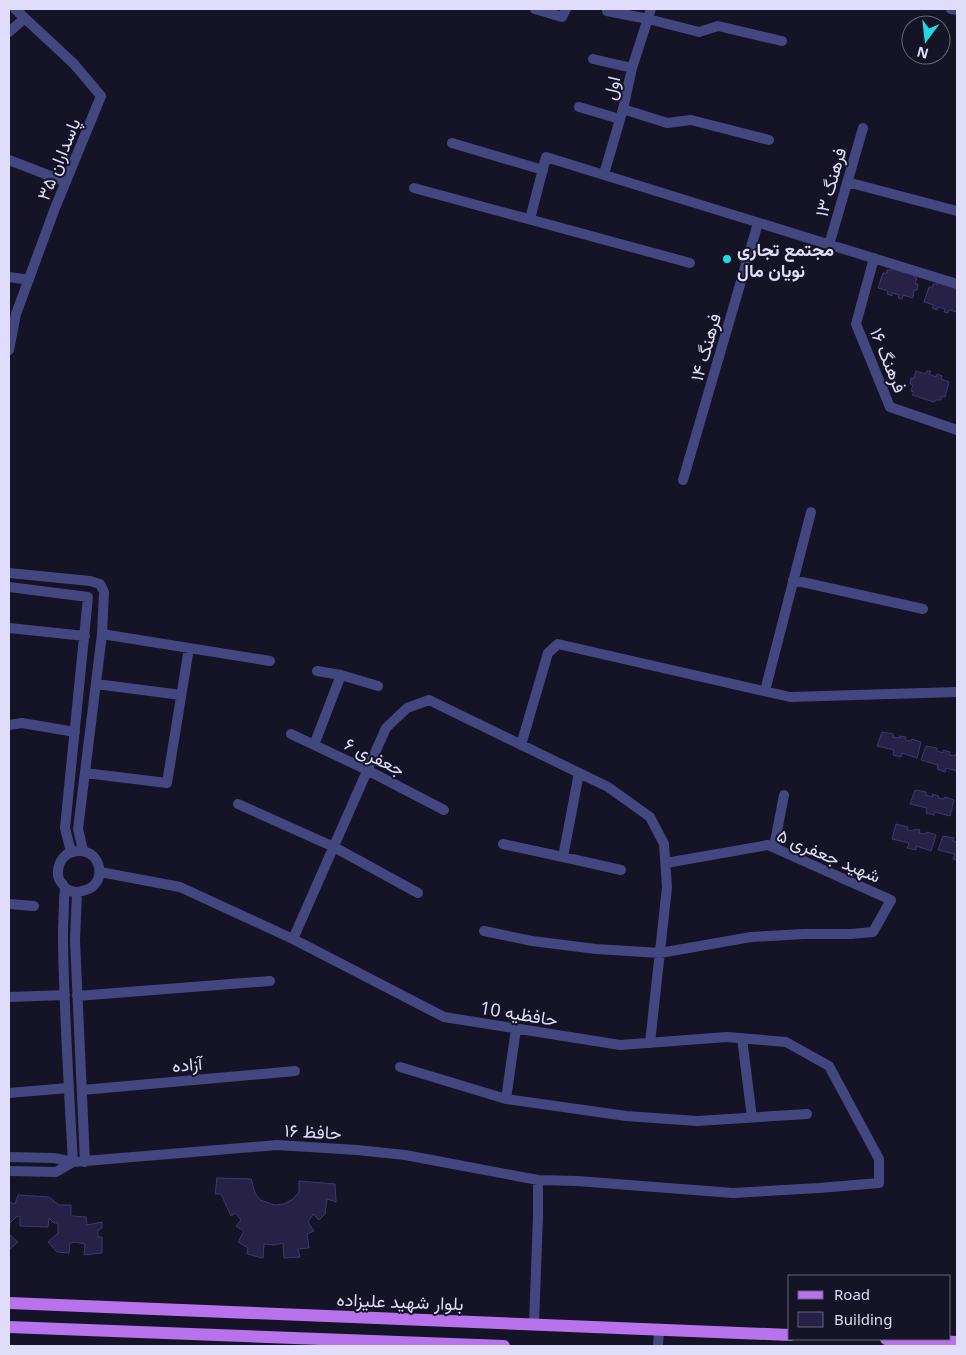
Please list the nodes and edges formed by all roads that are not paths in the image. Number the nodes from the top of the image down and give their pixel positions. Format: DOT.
graph roads {
  1 [pos="15,9"];
  2 [pos="535,9"];
  3 [pos="566,9"];
  4 [pos="951,9"];
  5 [pos="957,10"];
  6 [pos="607,11"];
  7 [pos="649,14"];
  8 [pos="25,18"];
  9 [pos="9,32"];
  10 [pos="782,41"];
  11 [pos="593,59"];
  12 [pos="632,68"];
  13 [pos="579,108"];
  14 [pos="621,114"];
  15 [pos="863,128"];
  16 [pos="769,140"];
  17 [pos="452,143"];
  18 [pos="9,160"];
  19 [pos="543,170"];
  20 [pos="604,174"];
  21 [pos="66,182"];
  22 [pos="847,182"];
  23 [pos="414,188"];
  24 [pos="957,211"];
  25 [pos="530,220"];
  26 [pos="758,223"];
  27 [pos="829,245"];
  28 [pos="874,258"];
  29 [pos="690,263"];
  30 [pos="9,276"];
  31 [pos="28,280"];
  32 [pos="957,284"];
  33 [pos="9,350"];
  34 [pos="957,430"];
  35 [pos="683,480"];
  36 [pos="811,512"];
  37 [pos="9,573"];
  38 [pos="793,580"];
  39 [pos="9,587"];
  40 [pos="923,609"];
  41 [pos="9,628"];
  42 [pos="102,634"];
  43 [pos="85,636"];
  44 [pos="189,648"];
  45 [pos="270,661"];
  46 [pos="317,671"];
  47 [pos="341,676"];
  48 [pos="96,684"];
  49 [pos="378,686"];
  50 [pos="765,691"];
  51 [pos="957,692"];
  52 [pos="181,695"];
  53 [pos="9,725"];
  54 [pos="75,732"];
  55 [pos="291,734"];
  56 [pos="314,745"];
  57 [pos="522,745"];
  58 [pos="368,770"];
  59 [pos="85,773"];
  60 [pos="579,773"];
  61 [pos="784,795"];
  62 [pos="238,804"];
  63 [pos="444,810"];
  64 [pos="503,844"];
  65 [pos="334,847"];
  66 [pos="774,847"];
  67 [pos="83,850"];
  68 [pos="71,852"];
  69 [pos="563,857"];
  70 [pos="666,863"];
  71 [pos="621,870"];
  72 [pos="100,872"];
  73 [pos="65,888"];
  74 [pos="77,892"];
  75 [pos="418,893"];
  76 [pos="9,904"];
  77 [pos="34,906"];
  78 [pos="484,930"];
  79 [pos="294,939"];
  80 [pos="660,953"];
  81 [pos="270,981"];
  82 [pos="65,995"];
  83 [pos="77,996"];
  84 [pos="9,997"];
  85 [pos="516,1029"];
  86 [pos="742,1038"];
  87 [pos="650,1043"];
  88 [pos="400,1067"];
  89 [pos="295,1071"];
  90 [pos="68,1088"];
  91 [pos="82,1090"];
  92 [pos="9,1093"];
  93 [pos="506,1099"];
  94 [pos="807,1114"];
  95 [pos="752,1118"];
  96 [pos="9,1157"];
  97 [pos="73,1162"];
  98 [pos="85,1162"];
  99 [pos="9,1171"];
  100 [pos="538,1180"];
  101 [pos="879,1183"];
  102 [pos="9,1303"];
  103 [pos="534,1324"];
  104 [pos="9,1327"];
  105 [pos="659,1329"];
  106 [pos="788,1335"];
  107 [pos="910,1340"];
  108 [pos="957,1342"];
  109 [pos="504,1346"];
  110 [pos="658,1346"];
  1 -- 8 [label="street, پاسداران ۳۵"];
  2 -- 3 [label="street"];
  4 -- 5 [label="street"];
  6 -- 7 [label="street"];
  7 -- 10 [label="street"];
  7 -- 12 [label="street, اول"];
  8 -- 9 [label="street"];
  8 -- 21 [label="street, پاسداران ۳۵"];
  11 -- 12 [label="street"];
  12 -- 14 [label="street, اول"];
  13 -- 14 [label="street"];
  14 -- 16 [label="street"];
  14 -- 20 [label="street, اول"];
  15 -- 22 [label="street, فرهنگ ۱۳"];
  17 -- 19 [label="street"];
  18 -- 21 [label="street"];
  19 -- 20 [label="street"];
  19 -- 25 [label="street"];
  20 -- 26 [label="street"];
  21 -- 31 [label="street, پاسداران ۳۵"];
  22 -- 24 [label="street"];
  22 -- 27 [label="street, فرهنگ ۱۳"];
  23 -- 25 [label="street"];
  25 -- 29 [label="street"];
  26 -- 27 [label="street"];
  26 -- 35 [label="street, فرهنگ ۱۴"];
  27 -- 28 [label="street"];
  28 -- 32 [label="street"];
  28 -- 34 [label="street, فرهنگ ۱۶"];
  30 -- 31 [label="street"];
  31 -- 33 [label="street, پاسداران ۳۵"];
  36 -- 38 [label="street"];
  37 -- 42 [label="street"];
  38 -- 40 [label="street"];
  38 -- 50 [label="street"];
  39 -- 43 [label="street"];
  41 -- 43 [label="street"];
  42 -- 44 [label="street"];
  42 -- 48 [label="street"];
  43 -- 54 [label="street"];
  44 -- 45 [label="street"];
  44 -- 52 [label="street"];
  46 -- 47 [label="street"];
  47 -- 49 [label="street"];
  47 -- 56 [label="street"];
  48 -- 52 [label="street"];
  48 -- 59 [label="street"];
  50 -- 51 [label="street"];
  50 -- 57 [label="street"];
  52 -- 59 [label="street"];
  53 -- 54 [label="street"];
  54 -- 68 [label="street"];
  55 -- 56 [label="street, جعفری ۶"];
  56 -- 58 [label="street, جعفری ۶"];
  57 -- 58 [label="street"];
  57 -- 60 [label="street"];
  58 -- 63 [label="street, جعفری ۶"];
  58 -- 65 [label="street"];
  59 -- 67 [label="street"];
  60 -- 69 [label="street"];
  60 -- 70 [label="street"];
  61 -- 66 [label="street"];
  62 -- 65 [label="street"];
  64 -- 69 [label="street"];
  65 -- 75 [label="street"];
  65 -- 79 [label="street"];
  66 -- 70 [label="street, شهید جعفری ۵"];
  66 -- 80 [label="street, شهید جعفری ۵"];
  67 -- 68 [label="street"];
  67 -- 72 [label="street"];
  68 -- 73 [label="street"];
  69 -- 71 [label="street"];
  70 -- 80 [label="street"];
  72 -- 74 [label="street"];
  72 -- 79 [label="street, حافظیه 10"];
  73 -- 74 [label="street"];
  73 -- 82 [label="street"];
  74 -- 83 [label="street"];
  76 -- 77 [label="street"];
  78 -- 80 [label="street"];
  79 -- 85 [label="street, حافظیه 10"];
  80 -- 87 [label="street"];
  81 -- 83 [label="street"];
  82 -- 84 [label="street"];
  82 -- 90 [label="street"];
  83 -- 91 [label="street"];
  85 -- 87 [label="street, حافظیه 10"];
  85 -- 93 [label="street"];
  86 -- 87 [label="street, حافظیه 10"];
  86 -- 95 [label="street"];
  86 -- 101 [label="street, حافظیه 10"];
  88 -- 93 [label="street"];
  89 -- 91 [label="street, آزاده"];
  90 -- 92 [label="street"];
  90 -- 97 [label="street"];
  91 -- 98 [label="street"];
  93 -- 95 [label="street"];
  94 -- 95 [label="street"];
  96 -- 97 [label="street"];
  97 -- 98 [label="street, حافظ ۱۶"];
  97 -- 99 [label="street"];
  98 -- 100 [label="street, حافظ ۱۶"];
  100 -- 101 [label="street, حافظ ۱۶"];
  100 -- 103 [label="street"];
  102 -- 103 [label="main road, بلوار شهید علیزاده"];
  103 -- 105 [label="main road, بلوار شهید علیزاده"];
  104 -- 109 [label="main road"];
  105 -- 106 [label="main road, بلوار شهید علیزاده"];
  105 -- 110 [label="street"];
  107 -- 108 [label="main road"];
}
